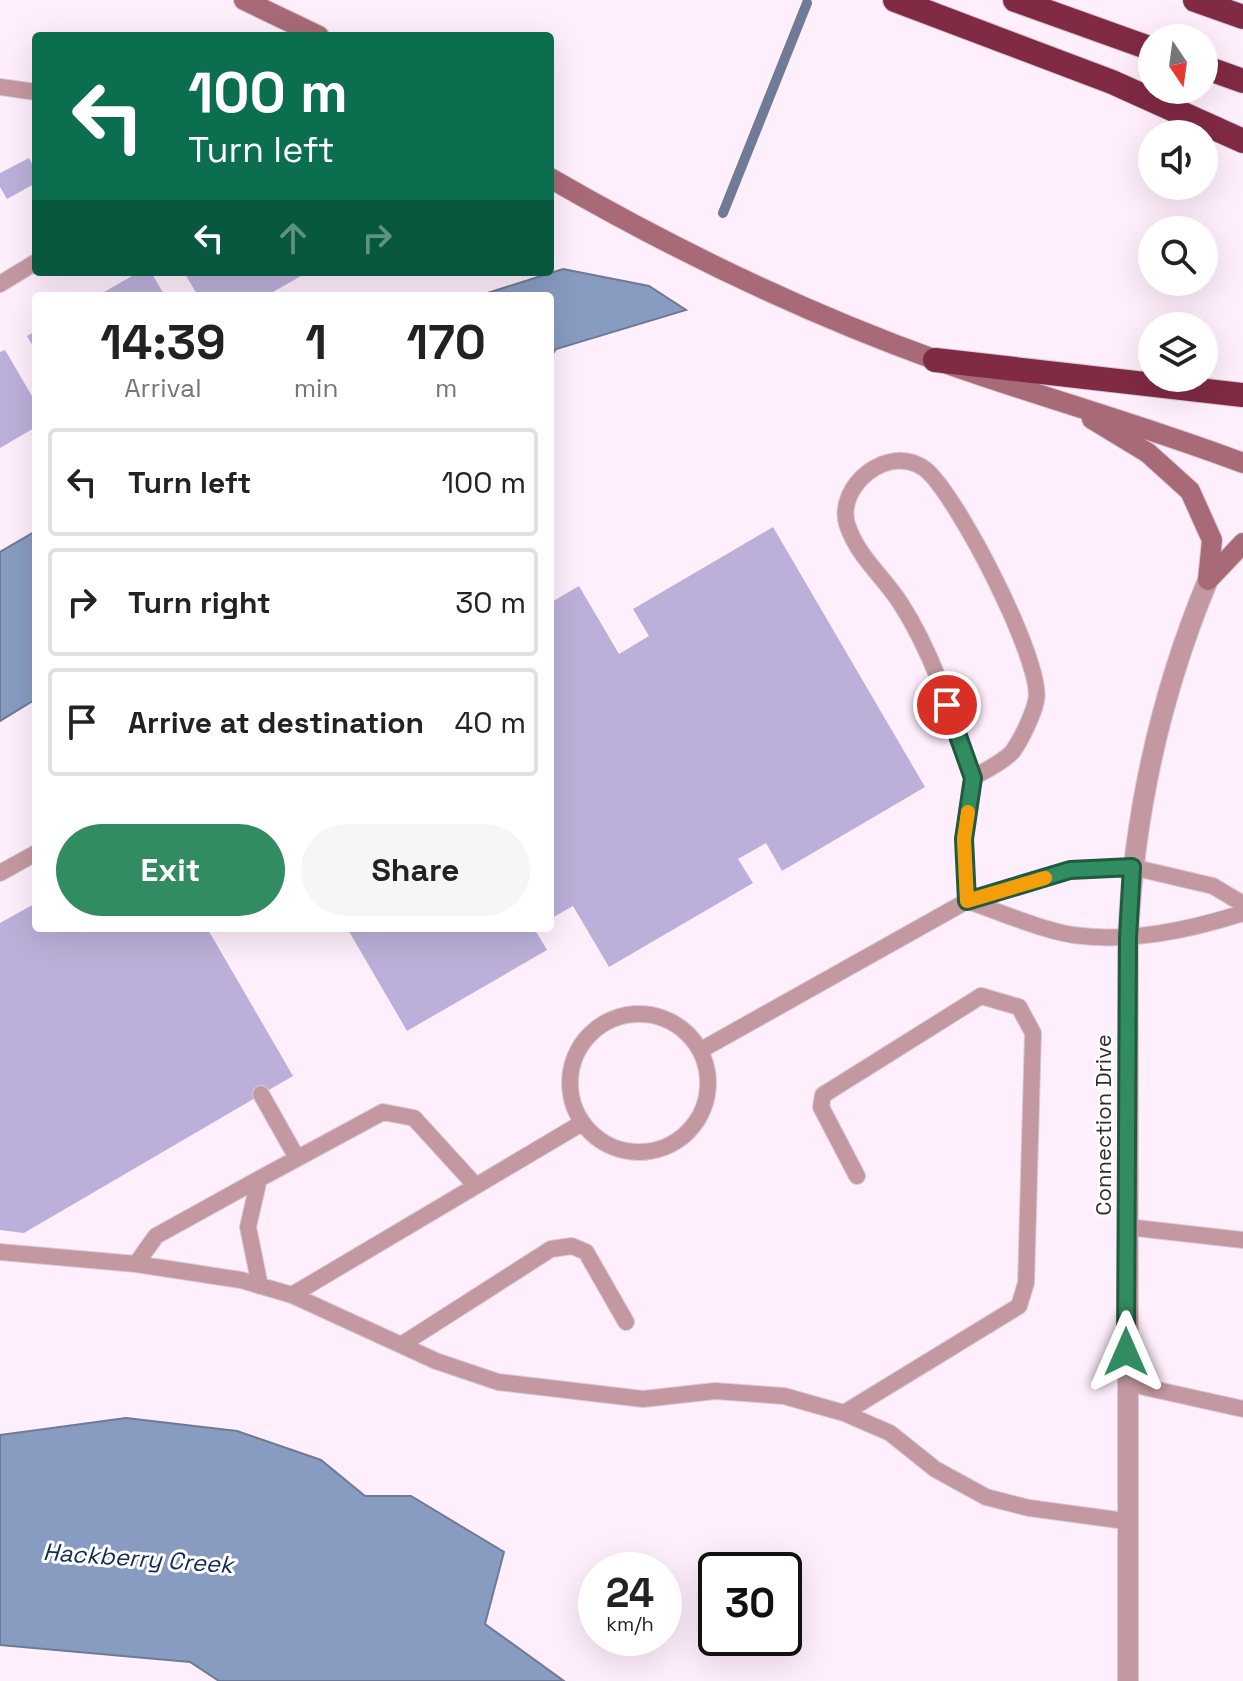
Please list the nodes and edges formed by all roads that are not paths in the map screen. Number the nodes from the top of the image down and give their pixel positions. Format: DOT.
graph roads {
  1 [pos="244,0"];
  2 [pos="895,0"];
  3 [pos="1015,0"];
  4 [pos="1195,0"];
  5 [pos="260,4"];
  6 [pos="1243,17"];
  7 [pos="312,32"];
  8 [pos="1138,44"];
  9 [pos="1218,72"];
  10 [pos="1243,81"];
  11 [pos="0,87"];
  12 [pos="32,91"];
  13 [pos="1243,141"];
  14 [pos="554,180"];
  15 [pos="32,264"];
  16 [pos="0,284"];
  17 [pos="935,360"];
  18 [pos="1243,395"];
  19 [pos="1067,403"];
  20 [pos="1243,463"];
  21 [pos="1243,543"];
  22 [pos="1208,580"];
  23 [pos="973,778"];
  24 [pos="32,855"];
  25 [pos="1132,867"];
  26 [pos="0,873"];
  27 [pos="967,901"];
  28 [pos="1243,904"];
  29 [pos="1243,913"];
  30 [pos="1128,938"];
  31 [pos="701,1050"];
  32 [pos="261,1094"];
  33 [pos="582,1123"];
  34 [pos="297,1158"];
  35 [pos="857,1176"];
  36 [pos="259,1179"];
  37 [pos="476,1186"];
  38 [pos="1127,1227"];
  39 [pos="1243,1240"];
  40 [pos="0,1252"];
  41 [pos="136,1264"];
  42 [pos="260,1286"];
  43 [pos="292,1295"];
  44 [pos="626,1322"];
  45 [pos="401,1345"];
  46 [pos="1126,1383"];
  47 [pos="1243,1409"];
  48 [pos="844,1413"];
  49 [pos="1125,1521"];
  50 [pos="1128,1681"];
  1 -- 5 [label="main road"];
  2 -- 13 [label="highway"];
  3 -- 8 [label="highway"];
  4 -- 6 [label="highway"];
  5 -- 7 [label="main road"];
  9 -- 10 [label="highway"];
  11 -- 12 [label="lane"];
  14 -- 17 [label="main road"];
  15 -- 16 [label="lane"];
  17 -- 18 [label="highway"];
  17 -- 19 [label="main road"];
  19 -- 20 [label="main road"];
  19 -- 22 [label="main road"];
  21 -- 22 [label="main road"];
  22 -- 25 [label="street, Connection Drive"];
  23 -- 23 [label="lane"];
  23 -- 27 [label="lane"];
  24 -- 26 [label="lane"];
  25 -- 27 [label="lane"];
  25 -- 28 [label="lane"];
  25 -- 30 [label="street, Connection Drive"];
  27 -- 30 [label="lane"];
  27 -- 31 [label="lane"];
  29 -- 30 [label="lane"];
  30 -- 38 [label="street, Connection Drive"];
  31 -- 33 [label="lane"];
  31 -- 33 [label="lane"];
  32 -- 34 [label="lane"];
  33 -- 37 [label="lane"];
  34 -- 36 [label="lane"];
  34 -- 37 [label="lane"];
  35 -- 48 [label="lane"];
  36 -- 41 [label="lane"];
  36 -- 42 [label="lane"];
  37 -- 43 [label="lane"];
  38 -- 39 [label="lane"];
  38 -- 46 [label="street, Connection Drive"];
  40 -- 41 [label="lane"];
  41 -- 42 [label="lane"];
  42 -- 43 [label="lane"];
  43 -- 45 [label="lane"];
  44 -- 45 [label="lane"];
  45 -- 48 [label="lane"];
  46 -- 47 [label="lane"];
  46 -- 49 [label="street, Connection Drive"];
  48 -- 49 [label="lane"];
  49 -- 50 [label="street, Connection Drive"];
}
